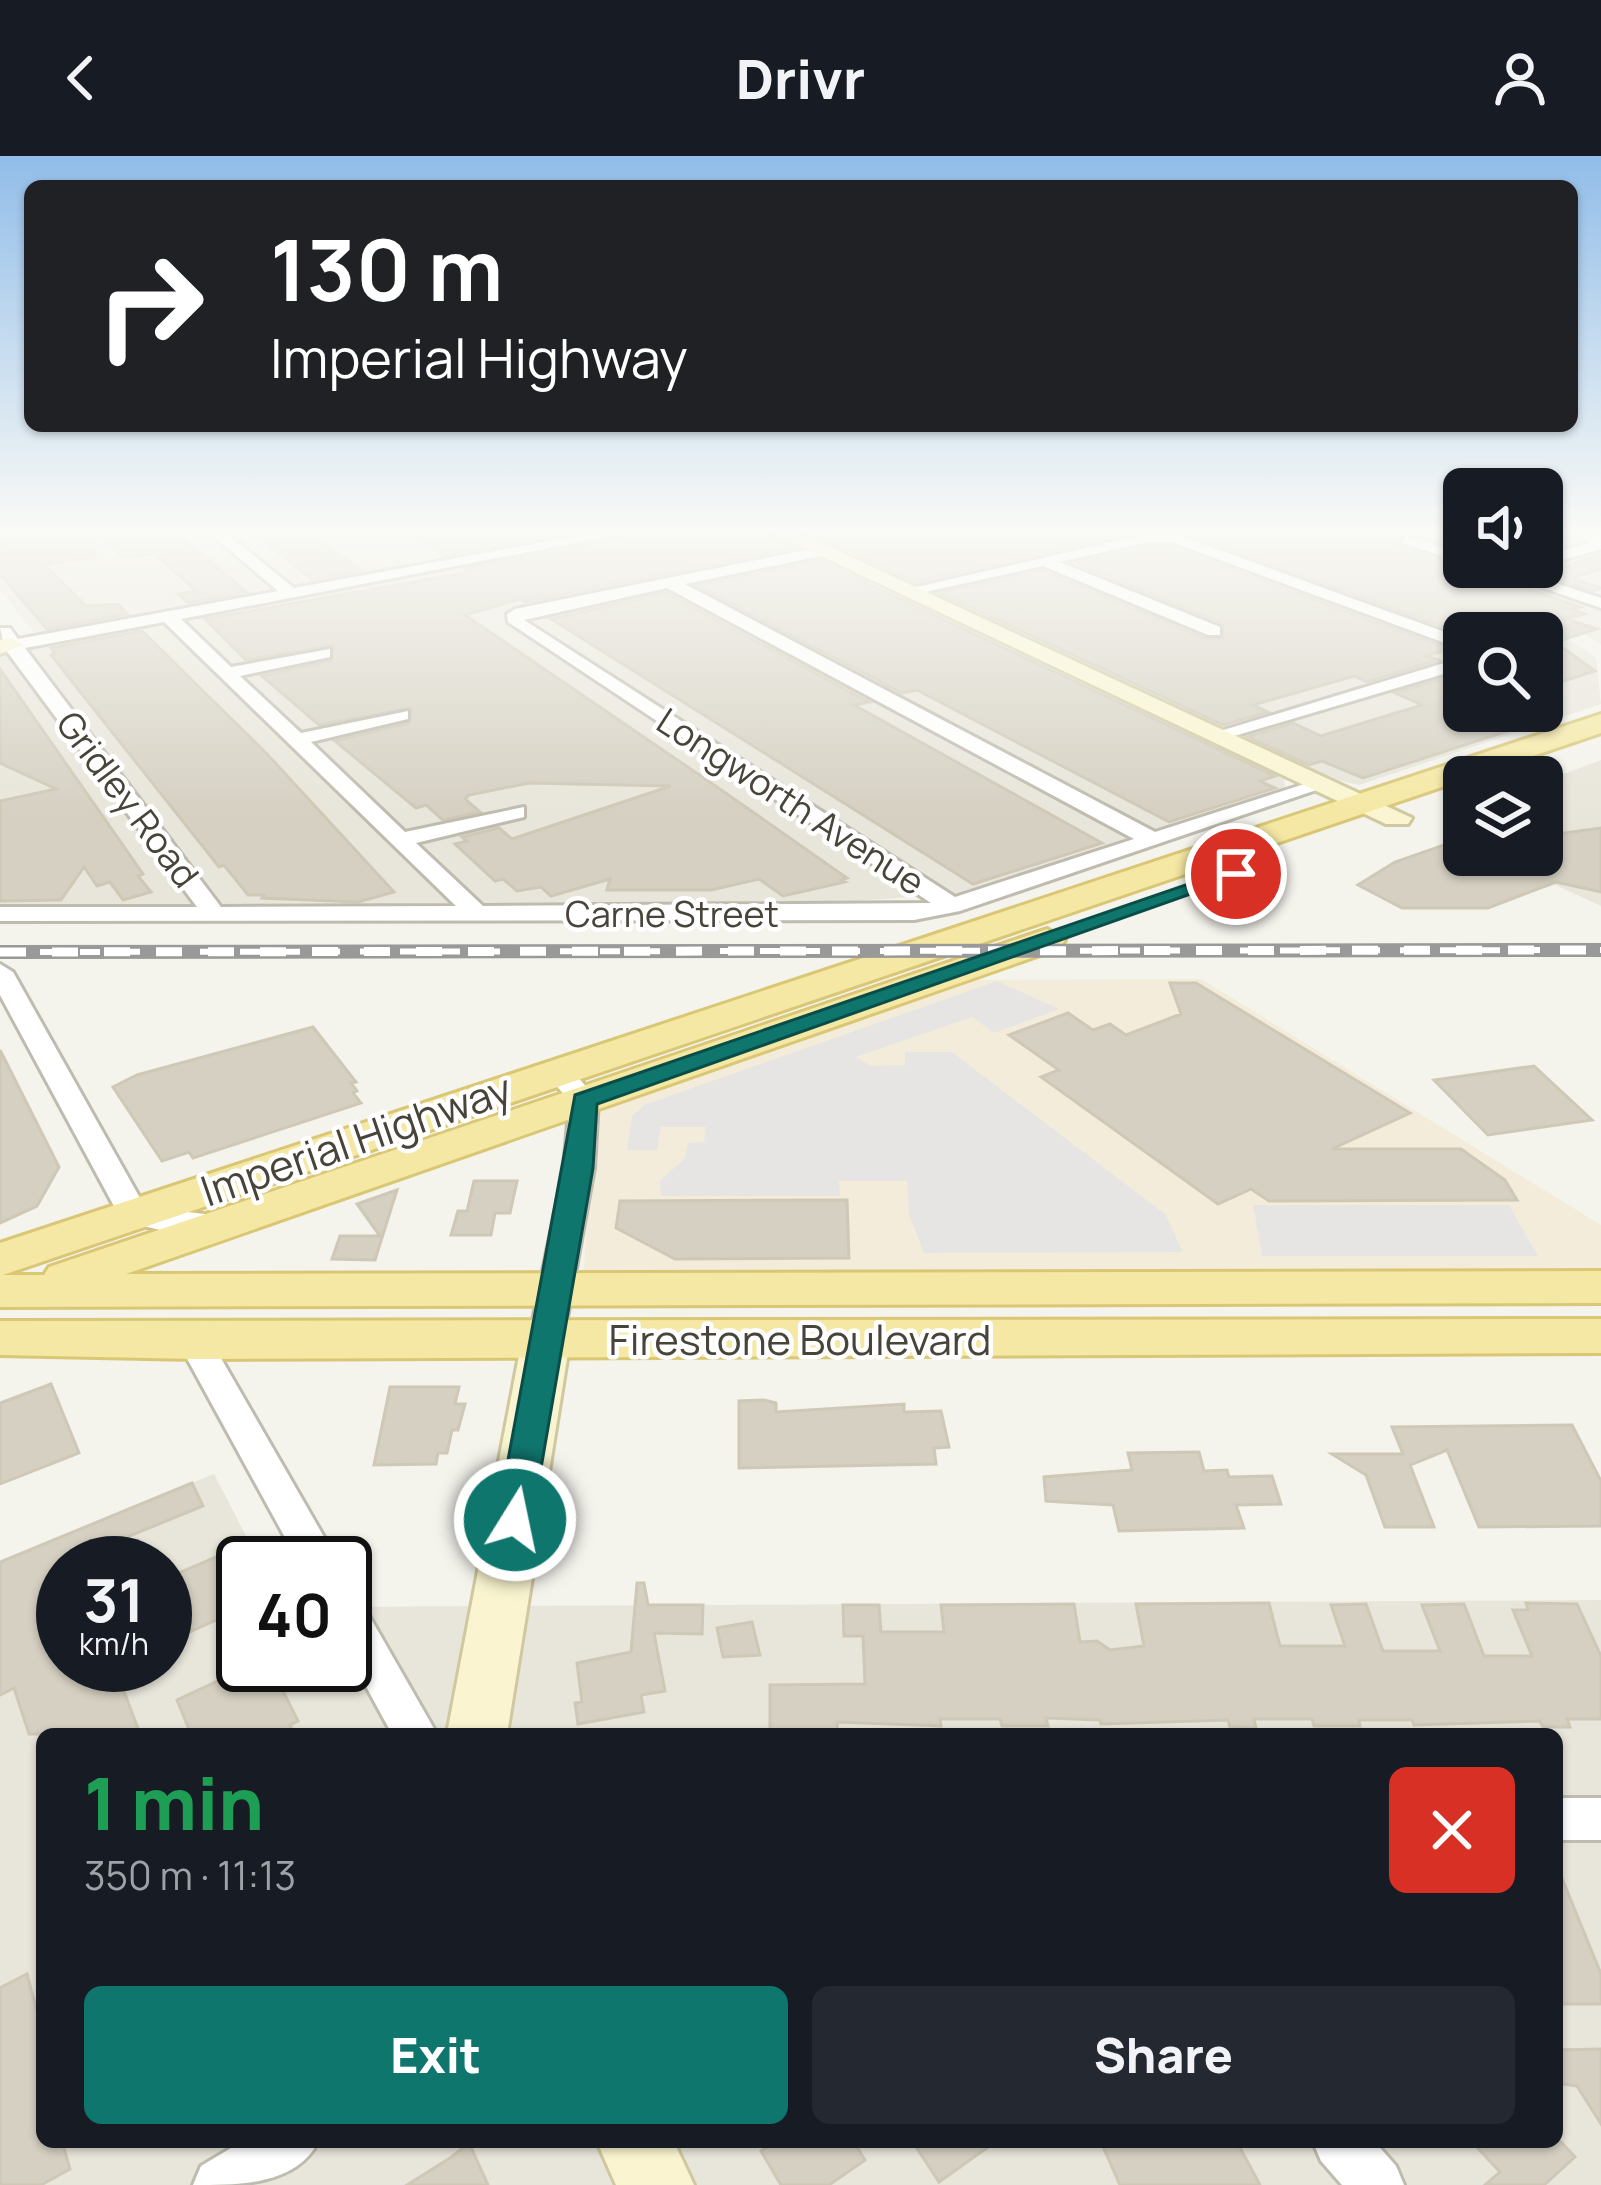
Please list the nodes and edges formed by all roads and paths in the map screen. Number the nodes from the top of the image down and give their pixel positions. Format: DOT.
graph roads {
  1 [pos="113,624"];
  2 [pos="176,624"];
  3 [pos="519,624"];
  4 [pos="746,624"];
  5 [pos="977,624"];
  6 [pos="1196,624"];
  7 [pos="1406,624"];
  8 [pos="1214,631"];
  9 [pos="1443,637"];
  10 [pos="4,639"];
  11 [pos="324,653"];
  12 [pos="1443,668"];
  13 [pos="226,673"];
  14 [pos="401,715"];
  15 [pos="1601,723"];
  16 [pos="1217,735"];
  17 [pos="296,740"];
  18 [pos="1601,747"];
  19 [pos="1563,760"];
  20 [pos="1324,784"];
  21 [pos="1443,799"];
  22 [pos="1381,810"];
  23 [pos="516,812"];
  24 [pos="401,840"];
  25 [pos="1153,840"];
  26 [pos="952,906"];
  27 [pos="214,912"];
  28 [pos="0,914"];
  29 [pos="476,914"];
  30 [pos="0,972"];
  31 [pos="570,1086"];
  32 [pos="133,1214"];
  33 [pos="225,1224"];
  34 [pos="8,1285"];
  35 [pos="1601,1287"];
  36 [pos="551,1316"];
  37 [pos="1601,1336"];
  38 [pos="0,1338"];
  39 [pos="195,1342"];
  40 [pos="304,1536"];
  41 [pos="372,1658"];
  42 [pos="412,1728"];
  43 [pos="479,1728"];
  44 [pos="1563,1819"];
  45 [pos="1601,1819"];
  46 [pos="281,2148"];
  47 [pos="637,2148"];
  48 [pos="1345,2148"];
  49 [pos="220,2185"];
  50 [pos="656,2185"];
  51 [pos="1377,2185"];
  1 -- 10 [label="street"];
  2 -- 13 [label="street"];
  3 -- 26 [label="street, Longworth Avenue"];
  4 -- 25 [label="street"];
  5 -- 16 [label="street"];
  6 -- 8 [label="street"];
  7 -- 9 [label="street"];
  10 -- 27 [label="street, Gridley Road"];
  11 -- 13 [label="street"];
  12 -- 16 [label="street"];
  13 -- 17 [label="street"];
  14 -- 17 [label="street"];
  15 -- 22 [label="main road, Imperial Highway"];
  16 -- 20 [label="street"];
  17 -- 24 [label="street"];
  18 -- 19 [label="main road"];
  20 -- 22 [label="street"];
  20 -- 25 [label="street, Carne Street"];
  21 -- 22 [label="main road, Imperial Highway"];
  22 -- 31 [label="main road, Imperial Highway"];
  23 -- 24 [label="street"];
  24 -- 29 [label="street"];
  25 -- 26 [label="street, Carne Street"];
  26 -- 29 [label="street, Carne Street"];
  27 -- 28 [label="street, Carne Street"];
  27 -- 29 [label="street, Carne Street"];
  30 -- 32 [label="street"];
  31 -- 32 [label="main road, Imperial Highway"];
  31 -- 33 [label="main road, Imperial Highway"];
  31 -- 36 [label="street"];
  32 -- 33 [label="street"];
  32 -- 34 [label="main road, Imperial Highway"];
  33 -- 34 [label="main road, Imperial Highway"];
  34 -- 36 [label="main road, Firestone Boulevard"];
  35 -- 36 [label="main road, Firestone Boulevard"];
  36 -- 37 [label="main road, Firestone Boulevard"];
  36 -- 39 [label="main road, Firestone Boulevard"];
  36 -- 43 [label="street"];
  38 -- 39 [label="main road, Firestone Boulevard"];
  39 -- 40 [label="street"];
  41 -- 42 [label="street"];
  44 -- 45 [label="street"];
  46 -- 49 [label="street"];
  47 -- 50 [label="street"];
  48 -- 51 [label="street"];
}
